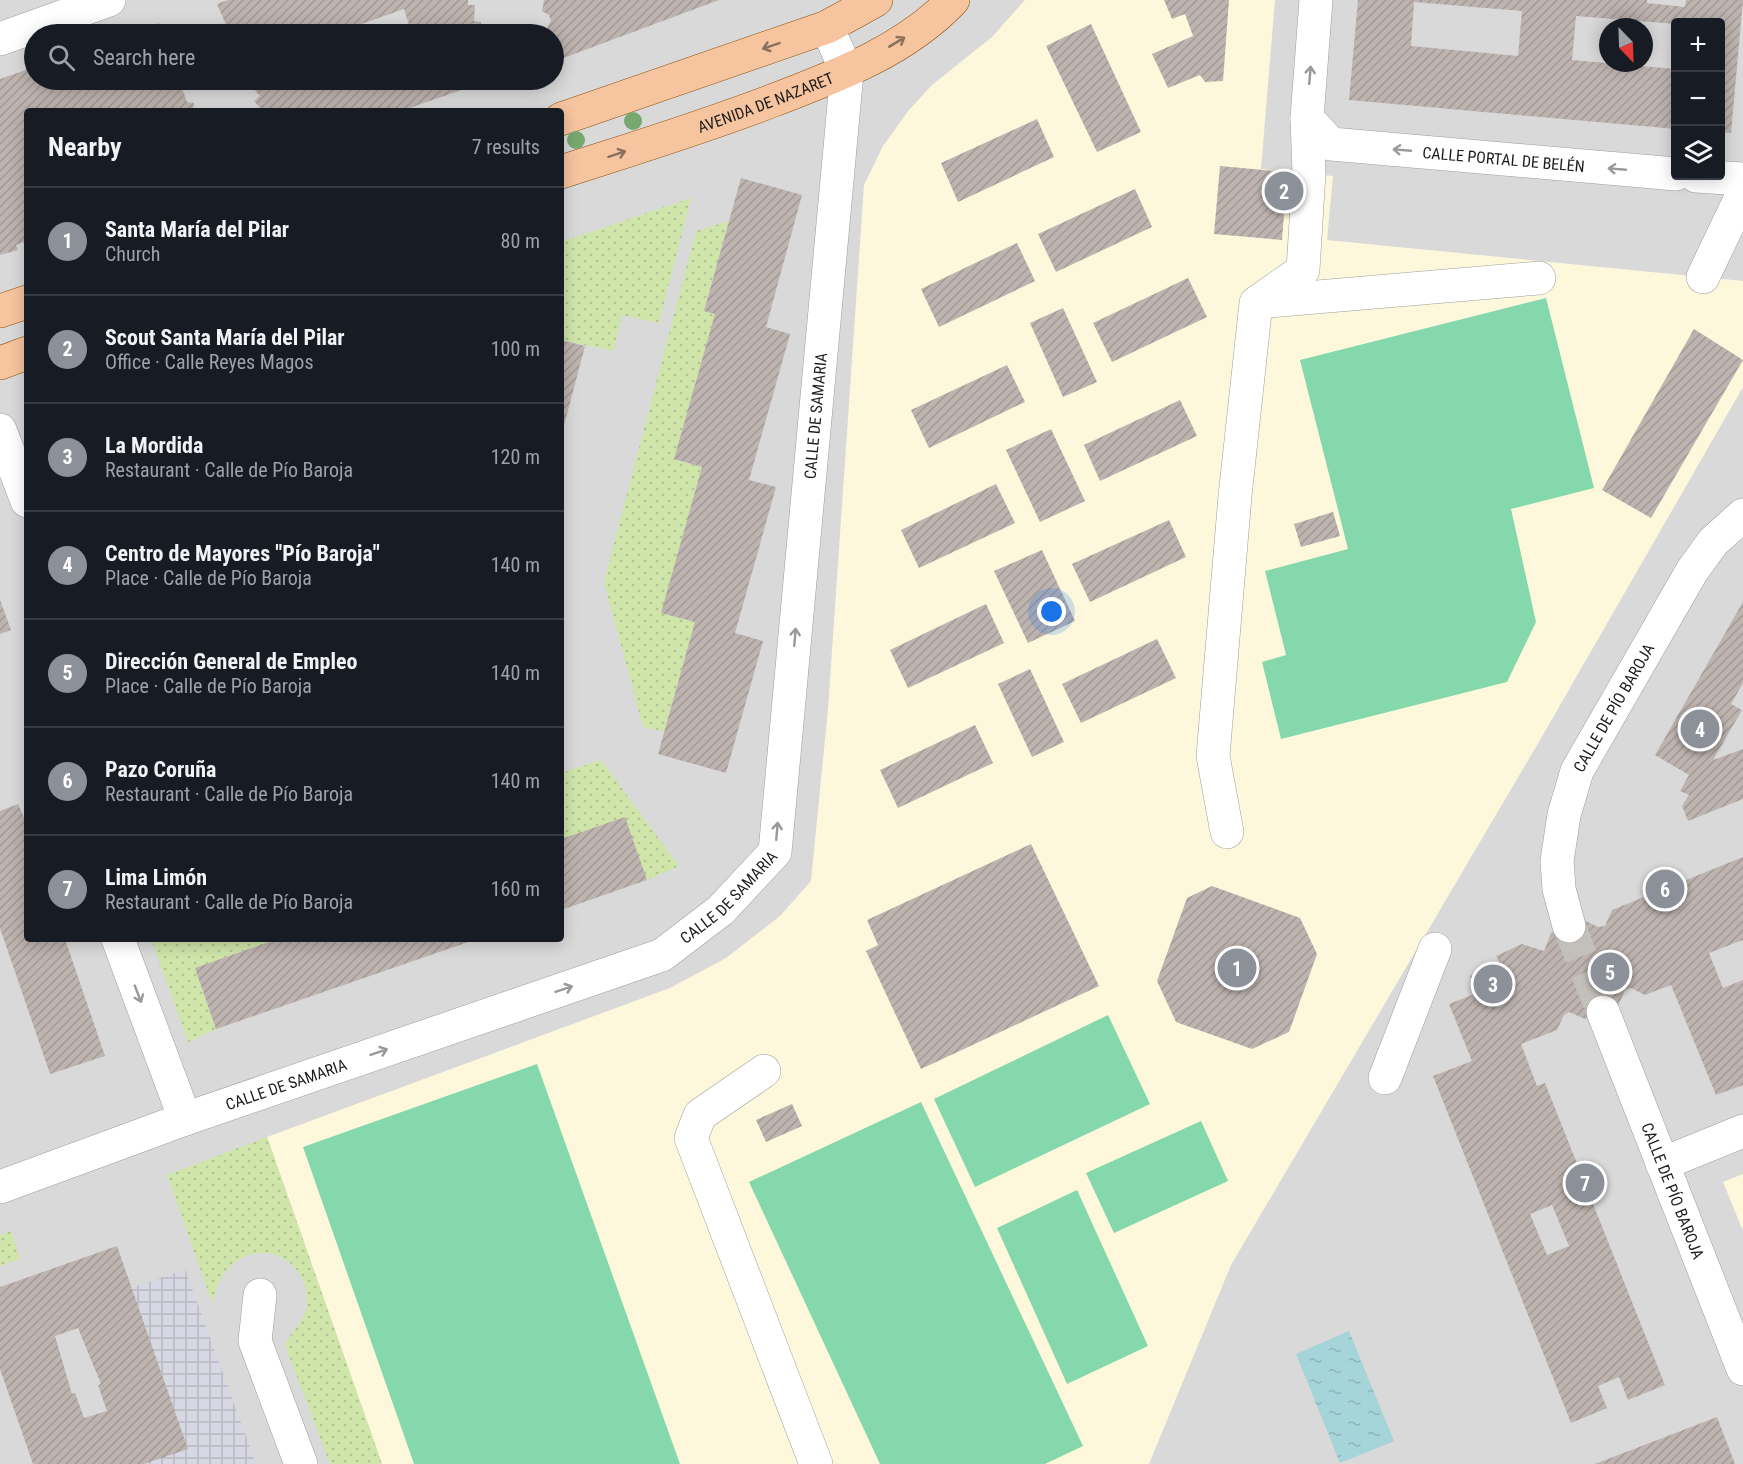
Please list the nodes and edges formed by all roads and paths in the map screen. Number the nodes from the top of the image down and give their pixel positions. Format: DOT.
graph roads {
  1 [pos="109,0"];
  2 [pos="876,0"];
  3 [pos="953,0"];
  4 [pos="1317,0"];
  5 [pos="42,24"];
  6 [pos="827,27"];
  7 [pos="24,30"];
  8 [pos="0,39"];
  9 [pos="847,72"];
  10 [pos="564,118"];
  11 [pos="1307,118"];
  12 [pos="564,171"];
  13 [pos="1671,174"];
  14 [pos="1725,178"];
  15 [pos="1743,179"];
  16 [pos="1743,193"];
  17 [pos="1703,277"];
  18 [pos="1539,278"];
  19 [pos="24,303"];
  20 [pos="1256,303"];
  21 [pos="0,311"];
  22 [pos="0,342"];
  23 [pos="24,354"];
  24 [pos="0,356"];
  25 [pos="0,363"];
  26 [pos="0,430"];
  27 [pos="24,493"];
  28 [pos="1743,515"];
  29 [pos="1227,832"];
  30 [pos="1569,926"];
  31 [pos="119,942"];
  32 [pos="1435,949"];
  33 [pos="1603,1012"];
  34 [pos="764,1071"];
  35 [pos="1385,1078"];
  36 [pos="185,1119"];
  37 [pos="1743,1131"];
  38 [pos="1662,1164"];
  39 [pos="0,1187"];
  40 [pos="260,1295"];
  41 [pos="1743,1369"];
  42 [pos="301,1464"];
  43 [pos="816,1464"];
  1 -- 5 [label="street"];
  2 -- 6 [label="main road"];
  9 -- 3 [label="main road, AVENIDA DE NAZARET, one-way"];
  11 -- 4 [label="street, one-way"];
  6 -- 9 [label="street, CALLE DE SAMARIA"];
  6 -- 10 [label="main road, one-way"];
  7 -- 8 [label="street"];
  12 -- 9 [label="main road, AVENIDA DE NAZARET, one-way"];
  36 -- 9 [label="street, CALLE DE SAMARIA, one-way"];
  13 -- 11 [label="street, CALLE PORTAL DE BELÉN, one-way"];
  11 -- 20 [label="street"];
  14 -- 15 [label="street"];
  16 -- 17 [label="street"];
  18 -- 20 [label="street"];
  19 -- 21 [label="main road"];
  20 -- 29 [label="street"];
  22 -- 24 [label="street"];
  23 -- 25 [label="main road"];
  26 -- 27 [label="street"];
  28 -- 30 [label="street, CALLE DE PÍO BAROJA"];
  31 -- 36 [label="street, one-way"];
  32 -- 35 [label="street"];
  33 -- 38 [label="street, CALLE DE PÍO BAROJA"];
  34 -- 43 [label="street"];
  36 -- 39 [label="street, CALLE DE SAMARIA"];
  37 -- 38 [label="street"];
  38 -- 41 [label="street, CALLE DE PÍO BAROJA"];
  40 -- 42 [label="street"];
}
